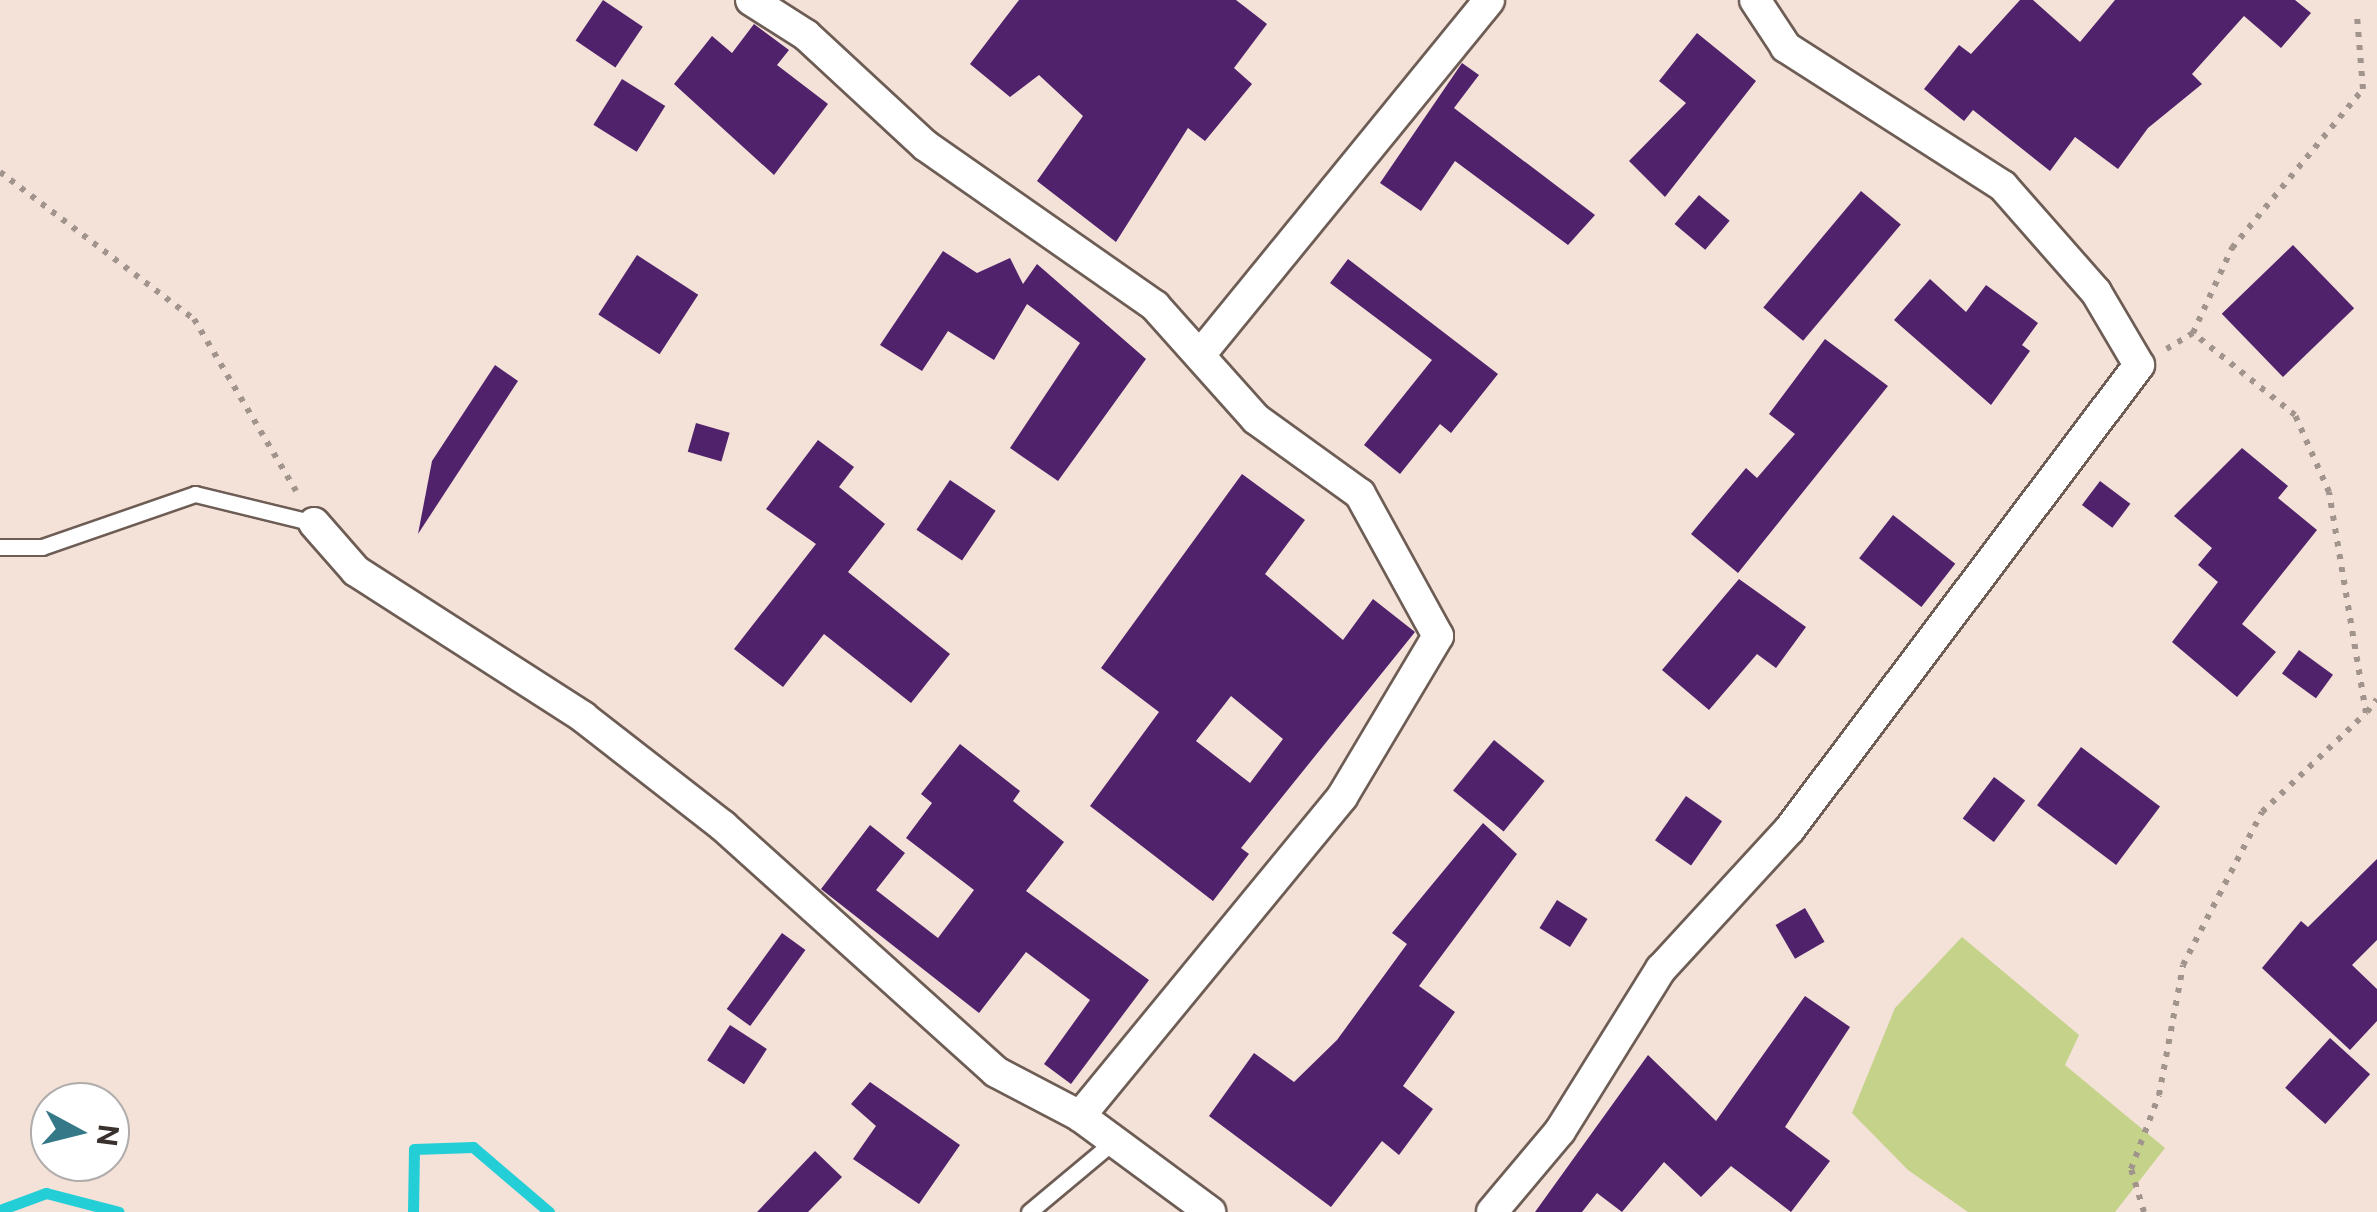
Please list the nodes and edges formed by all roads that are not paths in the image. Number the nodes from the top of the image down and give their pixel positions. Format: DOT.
graph roads {
  1 [pos="751,0"];
  2 [pos="1488,0"];
  3 [pos="1755,0"];
  4 [pos="1204,350"];
  5 [pos="314,523"];
  6 [pos="0,548"];
  7 [pos="1080,1116"];
  8 [pos="1114,1141"];
  9 [pos="1028,1212"];
  10 [pos="1210,1212"];
  11 [pos="1492,1212"];
  1 -- 4 [label="street"];
  2 -- 4 [label="street"];
  3 -- 11 [label="street"];
  4 -- 7 [label="street"];
  5 -- 6 [label="lane"];
  5 -- 7 [label="street"];
  7 -- 8 [label="street"];
  8 -- 9 [label="lane"];
  8 -- 10 [label="street"];
}
